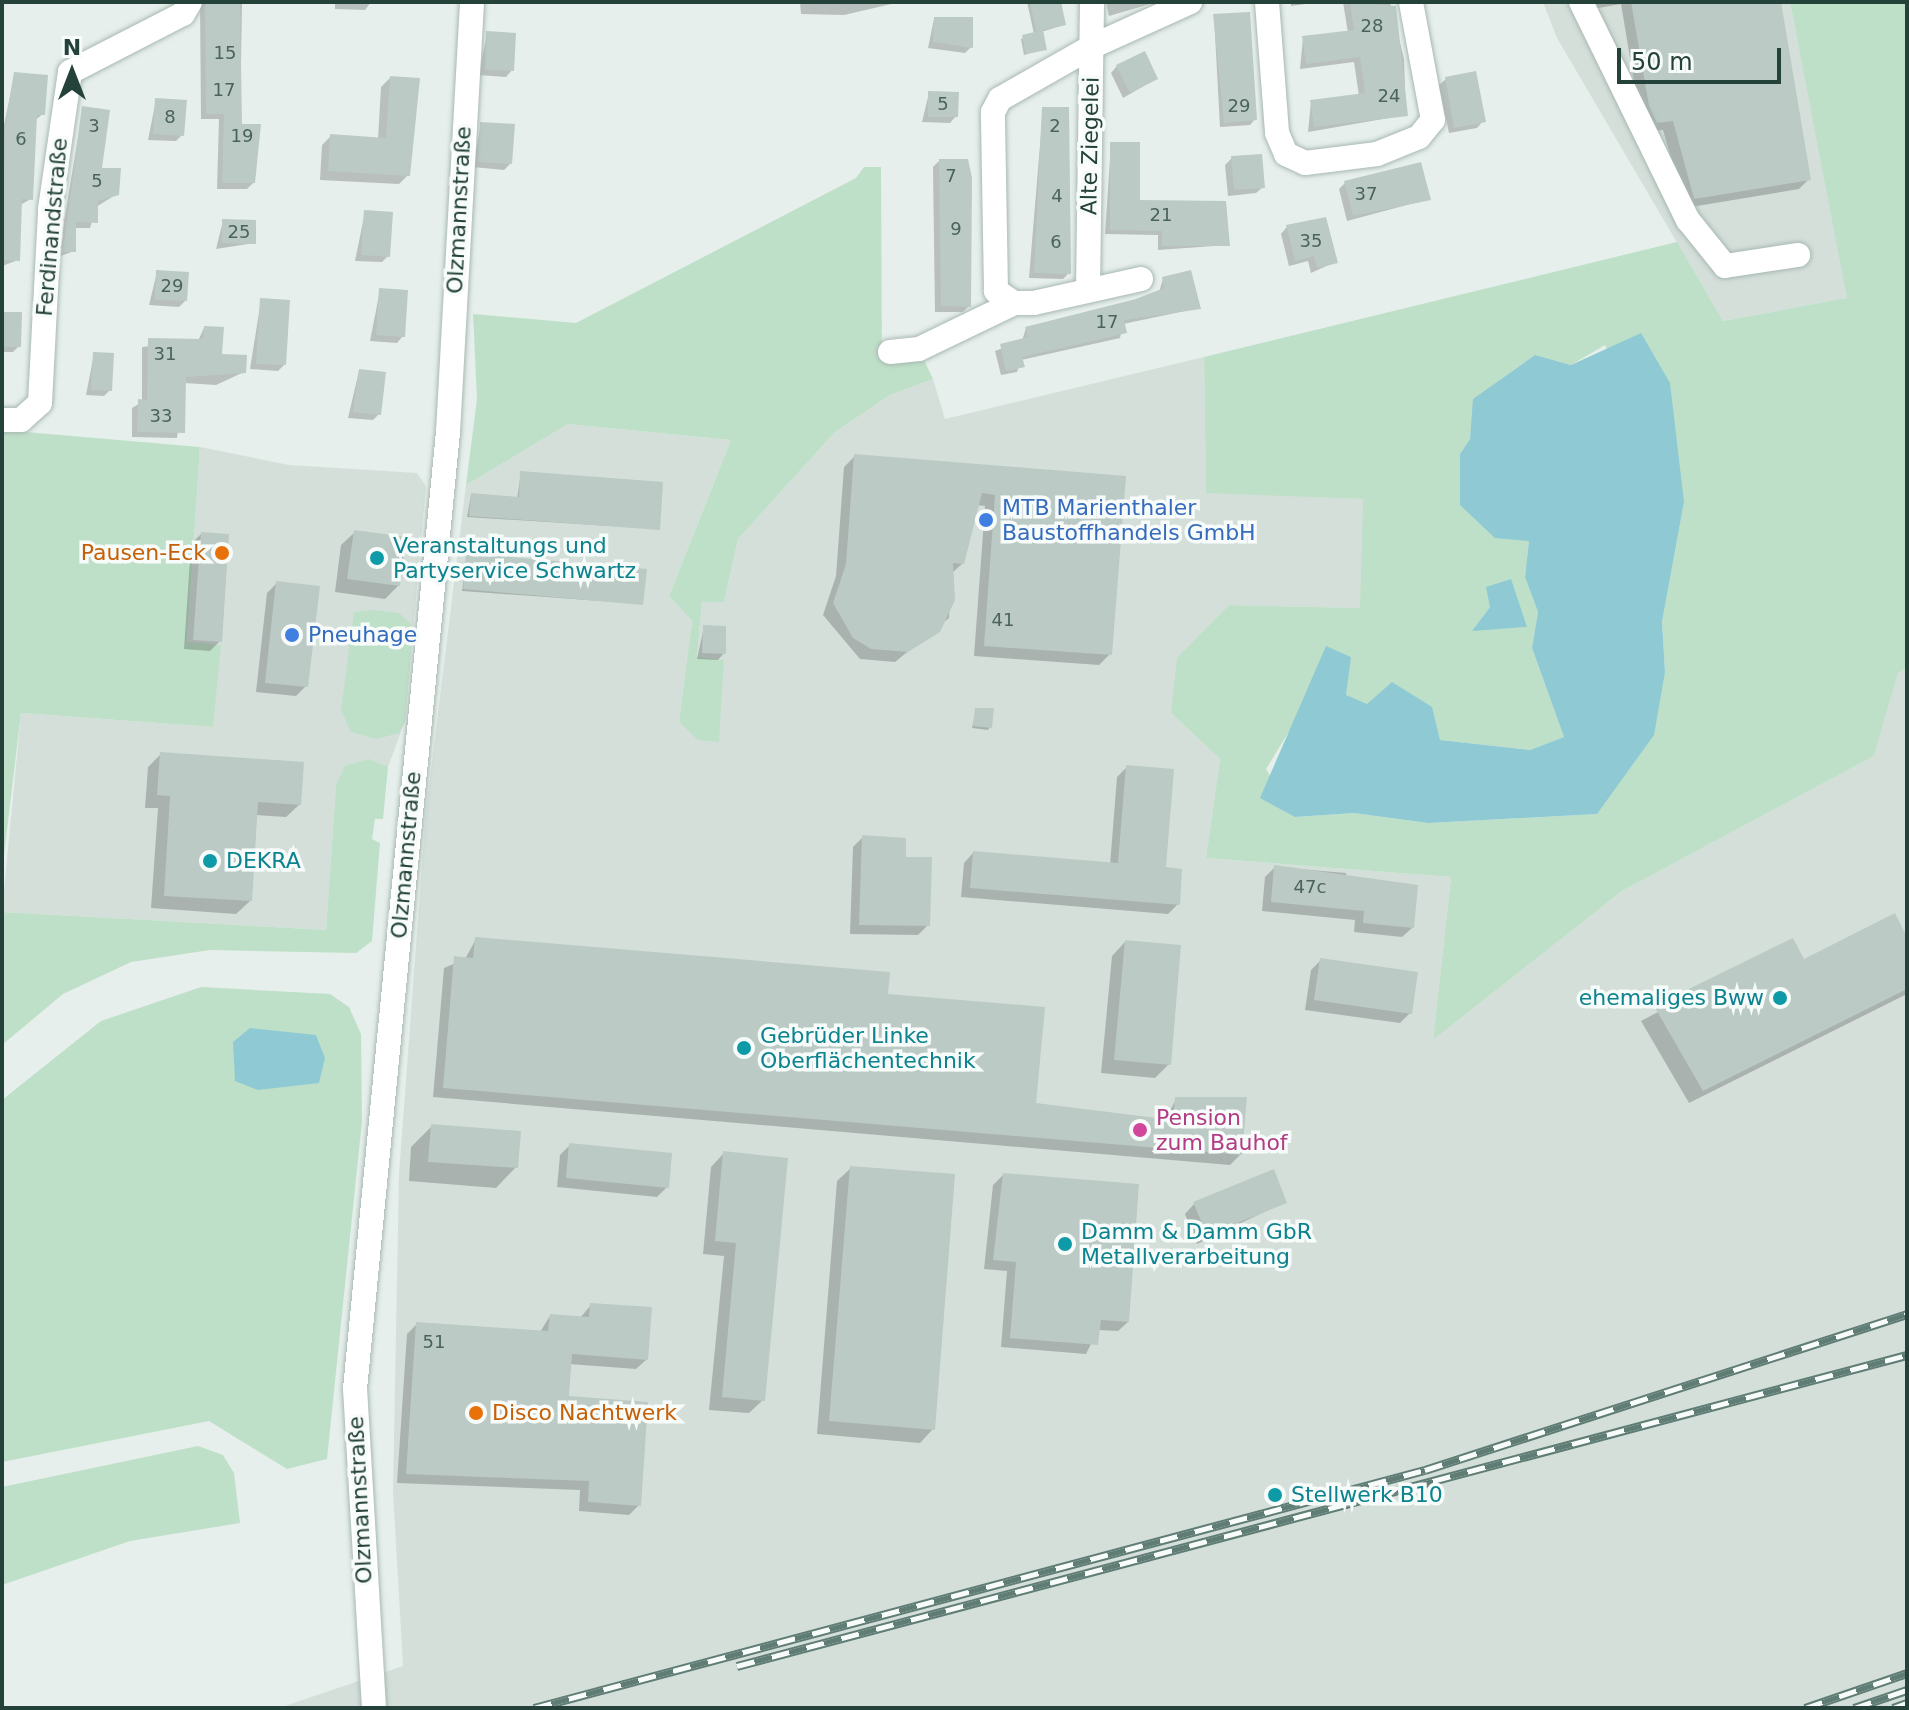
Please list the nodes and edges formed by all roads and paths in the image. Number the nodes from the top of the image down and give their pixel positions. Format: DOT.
graph roads {
  1 [pos="190,2"];
  2 [pos="472,2"];
  3 [pos="1092,2"];
  4 [pos="1190,2"];
  5 [pos="1267,2"];
  6 [pos="1411,2"];
  7 [pos="1581,2"];
  8 [pos="1091,47"];
  9 [pos="1798,255"];
  10 [pos="1141,279"];
  11 [pos="1088,289"];
  12 [pos="1014,303"];
  13 [pos="890,352"];
  14 [pos="12,420"];
  15 [pos="374,1708"];
  1 -- 14 [label="street, Ferdinandstraße"];
  2 -- 15 [label="street, Olzmannstraße"];
  3 -- 8 [label="street, Alte Ziegelei"];
  4 -- 8 [label="street"];
  5 -- 6 [label="street"];
  7 -- 9 [label="street"];
  8 -- 11 [label="street, Alte Ziegelei"];
  8 -- 12 [label="street"];
  10 -- 11 [label="street"];
  11 -- 12 [label="street"];
  12 -- 13 [label="street"];
}
